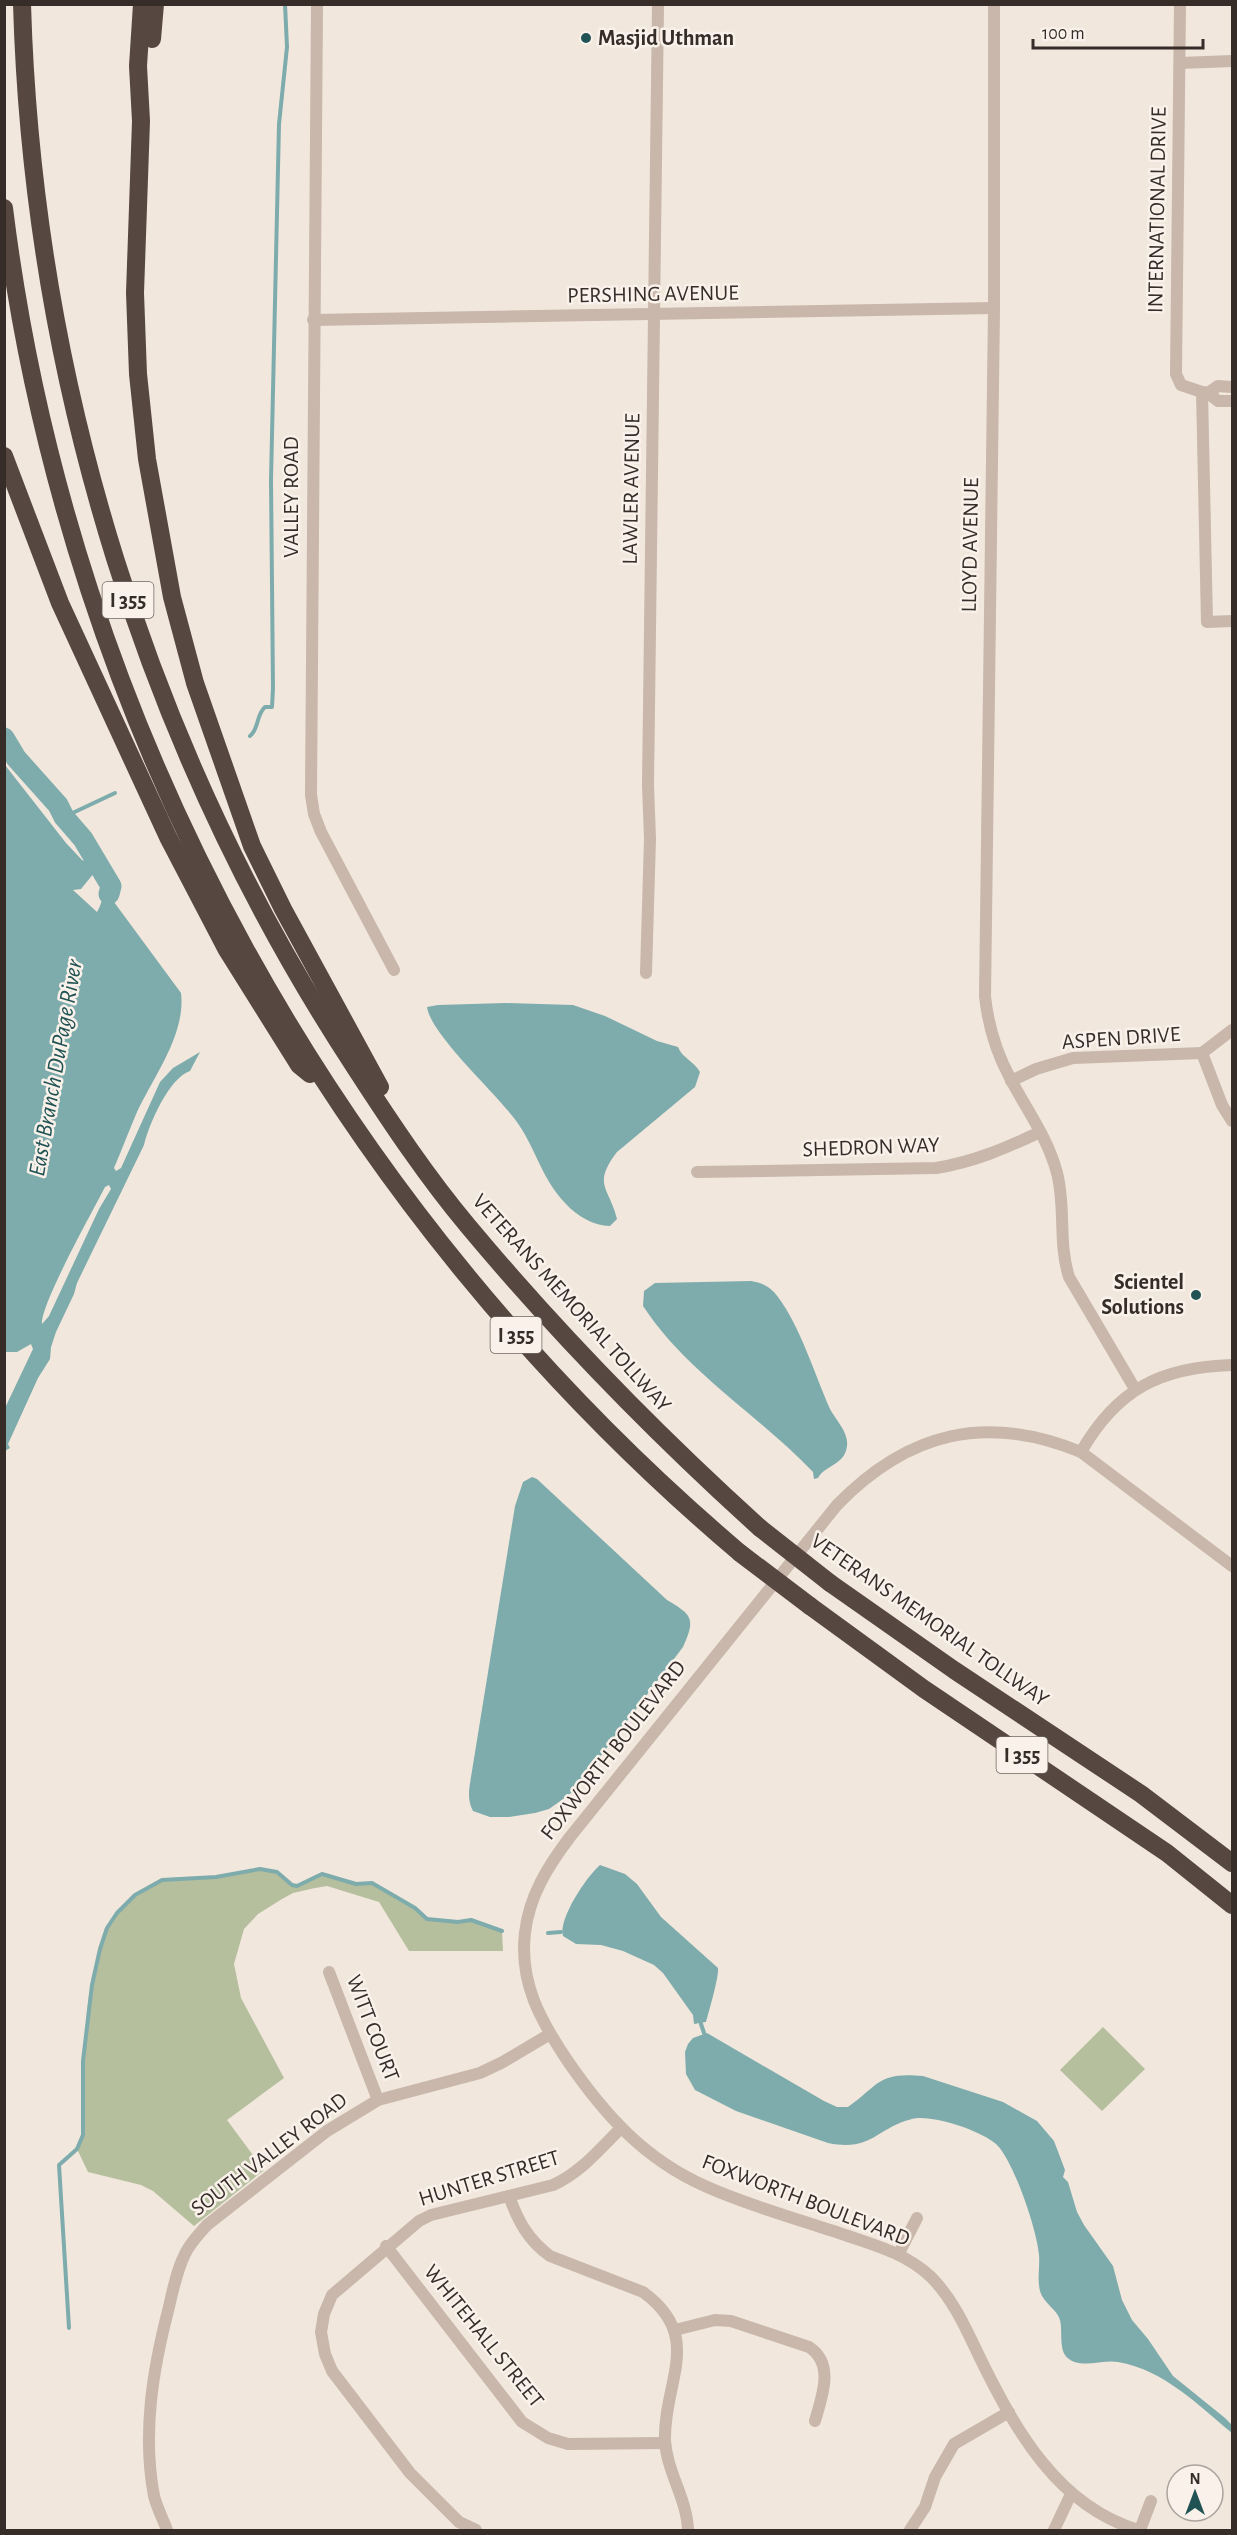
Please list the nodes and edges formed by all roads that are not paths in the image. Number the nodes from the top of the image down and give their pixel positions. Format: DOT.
graph roads {
  1 [pos="22,4"];
  2 [pos="142,4"];
  3 [pos="155,4"];
  4 [pos="317,4"];
  5 [pos="658,4"];
  6 [pos="994,4"];
  7 [pos="1180,4"];
  8 [pos="1233,61"];
  9 [pos="1180,63"];
  10 [pos="141,121"];
  11 [pos="4,208"];
  12 [pos="994,309"];
  13 [pos="654,315"];
  14 [pos="313,320"];
  15 [pos="1233,387"];
  16 [pos="1205,393"];
  17 [pos="1233,401"];
  18 [pos="4,456"];
  19 [pos="1233,621"];
  20 [pos="394,970"];
  21 [pos="646,974"];
  22 [pos="1233,1030"];
  23 [pos="1202,1053"];
  24 [pos="1011,1081"];
  25 [pos="326,1086"];
  26 [pos="1233,1120"];
  27 [pos="1040,1132"];
  28 [pos="402,1138"];
  29 [pos="697,1172"];
  30 [pos="1233,1365"];
  31 [pos="1135,1389"];
  32 [pos="1081,1452"];
  33 [pos="1233,1566"];
  34 [pos="1233,1863"];
  35 [pos="1233,1905"];
  36 [pos="329,1972"];
  37 [pos="550,2034"];
  38 [pos="378,2100"];
  39 [pos="620,2129"];
  40 [pos="509,2196"];
  41 [pos="917,2218"];
  42 [pos="386,2246"];
  43 [pos="899,2253"];
  44 [pos="675,2330"];
  45 [pos="1009,2412"];
  46 [pos="815,2421"];
  47 [pos="665,2443"];
  48 [pos="1071,2494"];
  49 [pos="1151,2501"];
  50 [pos="457,2526"];
  51 [pos="167,2530"];
  52 [pos="476,2530"];
  53 [pos="688,2530"];
  54 [pos="910,2530"];
  55 [pos="1054,2530"];
  56 [pos="1139,2530"];
  1 -- 28 [label="highway, VETERANS MEMORIAL TOLLWAY / I 355"];
  2 -- 10 [label="highway"];
  3 -- 10 [label="highway"];
  4 -- 14 [label="street, VALLEY ROAD"];
  5 -- 13 [label="street, LAWLER AVENUE"];
  6 -- 12 [label="street, LLOYD AVENUE"];
  7 -- 9 [label="street, INTERNATIONAL DRIVE"];
  8 -- 9 [label="street"];
  9 -- 16 [label="street, INTERNATIONAL DRIVE"];
  10 -- 28 [label="highway"];
  11 -- 25 [label="highway, I 355"];
  12 -- 13 [label="street, PERSHING AVENUE"];
  12 -- 24 [label="street, LLOYD AVENUE"];
  13 -- 14 [label="street, PERSHING AVENUE"];
  13 -- 21 [label="street, LAWLER AVENUE"];
  14 -- 20 [label="street, VALLEY ROAD"];
  15 -- 16 [label="street"];
  16 -- 17 [label="street, INTERNATIONAL DRIVE"];
  16 -- 19 [label="street"];
  18 -- 25 [label="highway"];
  22 -- 23 [label="street"];
  23 -- 24 [label="street, ASPEN DRIVE"];
  23 -- 26 [label="street"];
  24 -- 27 [label="street, LLOYD AVENUE"];
  25 -- 35 [label="highway, I 355, bridge"];
  27 -- 29 [label="street, SHEDRON WAY"];
  27 -- 31 [label="street, LLOYD AVENUE"];
  28 -- 34 [label="highway, VETERANS MEMORIAL TOLLWAY / I 355, bridge"];
  30 -- 31 [label="street"];
  31 -- 32 [label="street"];
  32 -- 33 [label="street, FOXWORTH BOULEVARD"];
  32 -- 37 [label="street, FOXWORTH BOULEVARD"];
  36 -- 38 [label="street, WITT COURT"];
  37 -- 38 [label="street, SOUTH VALLEY ROAD"];
  37 -- 39 [label="street, FOXWORTH BOULEVARD"];
  38 -- 51 [label="street, SOUTH VALLEY ROAD"];
  39 -- 40 [label="street, HUNTER STREET"];
  39 -- 43 [label="street, FOXWORTH BOULEVARD"];
  40 -- 42 [label="street, HUNTER STREET"];
  40 -- 44 [label="street"];
  41 -- 43 [label="street"];
  42 -- 47 [label="street, WHITEHALL STREET"];
  42 -- 50 [label="street, HUNTER STREET"];
  43 -- 45 [label="street, FOXWORTH BOULEVARD"];
  44 -- 46 [label="street"];
  44 -- 47 [label="street"];
  45 -- 48 [label="street, FOXWORTH BOULEVARD"];
  45 -- 54 [label="street"];
  47 -- 53 [label="street"];
  48 -- 55 [label="street"];
  48 -- 56 [label="street, FOXWORTH BOULEVARD"];
  49 -- 56 [label="street"];
  50 -- 52 [label="street, HUNTER STREET"];
}
